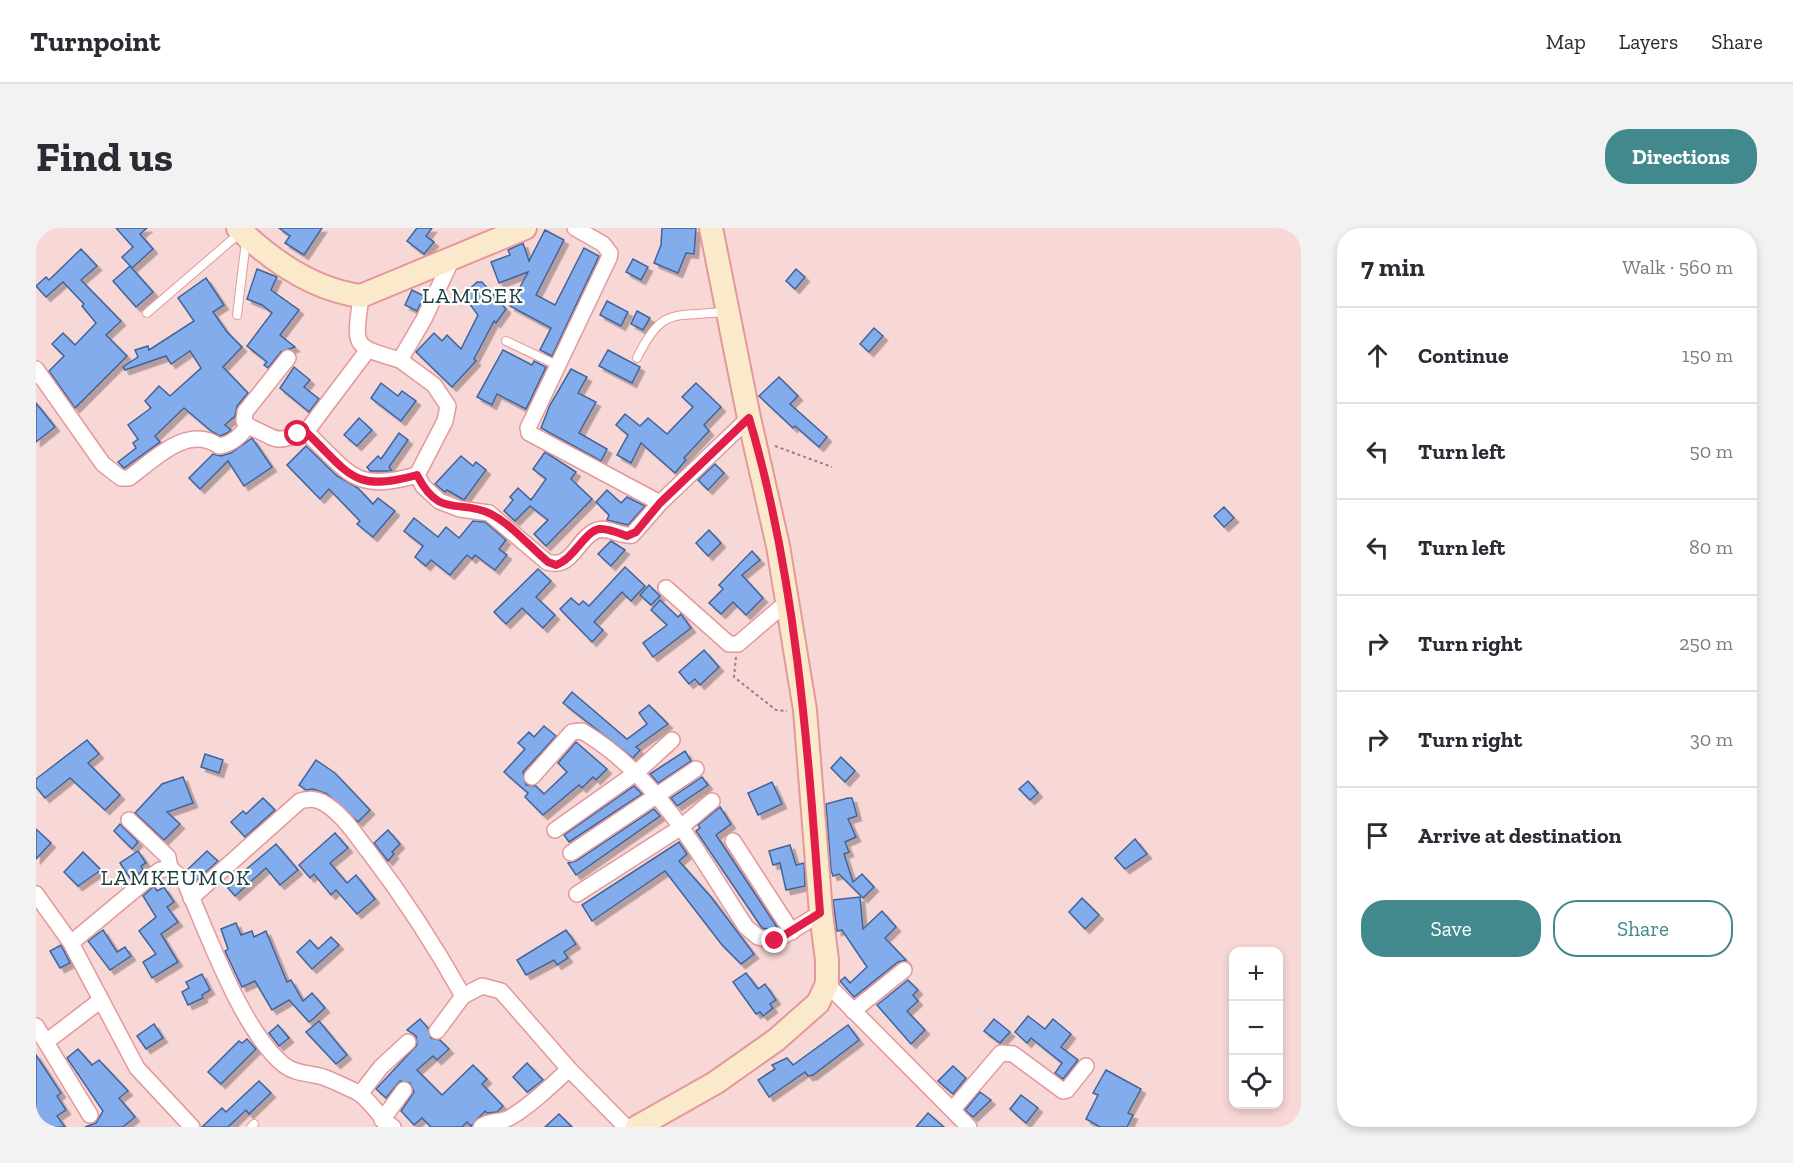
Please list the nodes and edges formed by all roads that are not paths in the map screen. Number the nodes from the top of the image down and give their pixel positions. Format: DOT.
graph roads {
  1 [pos="525,228"];
  2 [pos="575,228"];
  3 [pos="711,228"];
  4 [pos="242,232"];
  5 [pos="451,261"];
  6 [pos="361,296"];
  7 [pos="729,312"];
  8 [pos="147,313"];
  9 [pos="237,315"];
  10 [pos="506,341"];
  11 [pos="367,351"];
  12 [pos="288,358"];
  13 [pos="637,358"];
  14 [pos="400,360"];
  15 [pos="559,366"];
  16 [pos="36,369"];
  17 [pos="248,426"];
  18 [pos="752,429"];
  19 [pos="306,432"];
  20 [pos="417,475"];
  21 [pos="660,503"];
  22 [pos="666,588"];
  23 [pos="787,602"];
  24 [pos="672,740"];
  25 [pos="696,769"];
  26 [pos="637,772"];
  27 [pos="532,777"];
  28 [pos="659,795"];
  29 [pos="712,801"];
  30 [pos="129,820"];
  31 [pos="680,828"];
  32 [pos="555,830"];
  33 [pos="733,841"];
  34 [pos="571,853"];
  35 [pos="170,868"];
  36 [pos="36,894"];
  37 [pos="577,894"];
  38 [pos="190,898"];
  39 [pos="820,913"];
  40 [pos="792,932"];
  41 [pos="71,943"];
  42 [pos="904,970"];
  43 [pos="827,984"];
  44 [pos="463,996"];
  45 [pos="100,1000"];
  46 [pos="854,1011"];
  47 [pos="36,1026"];
  48 [pos="437,1032"];
  49 [pos="46,1042"];
  50 [pos="408,1042"];
  51 [pos="1086,1066"];
  52 [pos="569,1069"];
  53 [pos="404,1090"];
  54 [pos="360,1094"];
  55 [pos="90,1115"];
  56 [pos="959,1121"];
  57 [pos="387,1123"];
  58 [pos="192,1127"];
  59 [pos="480,1127"];
  60 [pos="626,1127"];
  61 [pos="637,1127"];
  1 -- 5 [label="street"];
  2 -- 15 [label="street"];
  3 -- 7 [label="street"];
  4 -- 6 [label="street"];
  4 -- 8 [label="lane"];
  4 -- 9 [label="lane"];
  5 -- 6 [label="street"];
  5 -- 14 [label="street"];
  6 -- 11 [label="street"];
  7 -- 13 [label="lane"];
  7 -- 18 [label="street"];
  10 -- 15 [label="lane"];
  11 -- 14 [label="street"];
  11 -- 19 [label="street"];
  12 -- 17 [label="street"];
  14 -- 20 [label="street"];
  15 -- 21 [label="street"];
  16 -- 17 [label="street"];
  17 -- 19 [label="street"];
  18 -- 21 [label="street"];
  18 -- 23 [label="street"];
  19 -- 20 [label="street"];
  20 -- 21 [label="street"];
  22 -- 23 [label="street"];
  23 -- 39 [label="street"];
  24 -- 26 [label="street"];
  25 -- 28 [label="street"];
  26 -- 27 [label="street"];
  26 -- 28 [label="street"];
  26 -- 32 [label="street"];
  28 -- 31 [label="street"];
  28 -- 34 [label="street"];
  29 -- 31 [label="street"];
  30 -- 35 [label="street"];
  31 -- 37 [label="street"];
  31 -- 40 [label="street"];
  33 -- 40 [label="street"];
  35 -- 38 [label="street"];
  35 -- 41 [label="street"];
  36 -- 41 [label="street"];
  38 -- 44 [label="street"];
  38 -- 54 [label="street"];
  39 -- 40 [label="street"];
  39 -- 43 [label="street"];
  41 -- 45 [label="street"];
  42 -- 46 [label="street"];
  43 -- 46 [label="street"];
  43 -- 61 [label="street"];
  44 -- 48 [label="street"];
  44 -- 52 [label="street"];
  45 -- 49 [label="street"];
  45 -- 58 [label="street"];
  46 -- 56 [label="street"];
  47 -- 49 [label="street"];
  49 -- 55 [label="street"];
  50 -- 54 [label="street"];
  51 -- 56 [label="street"];
  52 -- 59 [label="street"];
  52 -- 60 [label="street"];
  53 -- 57 [label="street"];
  54 -- 57 [label="street"];
}
